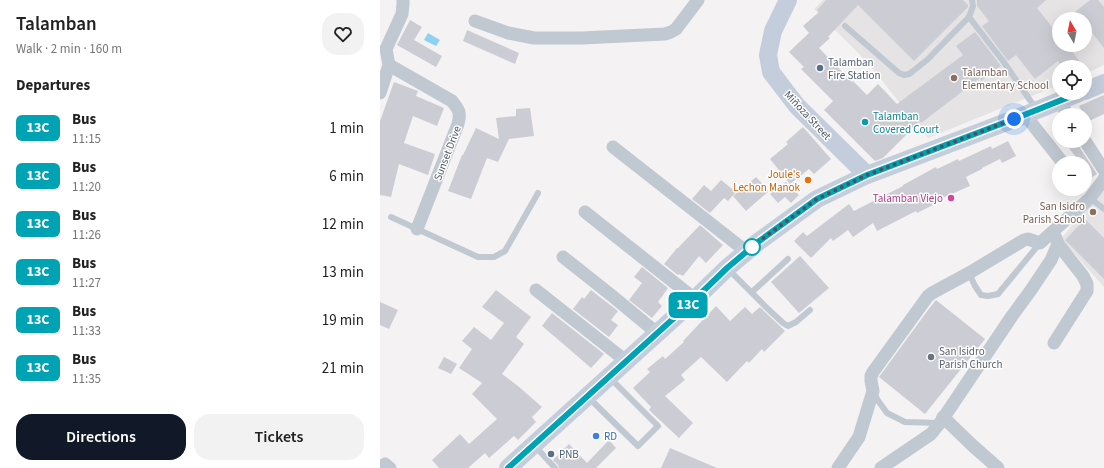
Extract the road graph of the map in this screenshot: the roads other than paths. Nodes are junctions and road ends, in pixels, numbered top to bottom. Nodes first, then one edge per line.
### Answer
1 (402, 0) edge
2 (698, 0) edge
3 (787, 0) edge
4 (972, 0) edge
5 (969, 17) junction
6 (475, 21) dead end
7 (845, 26) dead end
8 (383, 48) edge
9 (389, 65) junction
10 (1104, 83) edge
11 (1092, 88) edge
12 (380, 93) edge
13 (1072, 100) edge
14 (1064, 108) edge
15 (1052, 110) edge
16 (1031, 113) junction
17 (613, 147) dead end
18 (1090, 148) edge
19 (1059, 156) edge
20 (1104, 170) edge
21 (867, 175) junction
22 (1104, 179) edge
23 (1092, 189) edge
24 (538, 193) dead end
25 (1084, 196) edge
26 (1090, 196) edge
27 (1104, 209) edge
28 (585, 212) dead end
29 (392, 217) dead end
30 (417, 229) junction
31 (1054, 230) junction
32 (1040, 242) junction
33 (1058, 244) junction
34 (747, 252) junction
35 (563, 257) dead end
36 (788, 259) dead end
37 (727, 268) junction
38 (969, 273) junction
39 (536, 290) dead end
40 (752, 292) junction
41 (695, 299) junction
42 (810, 310) dead end
43 (657, 333) junction
44 (1054, 343) dead end
45 (626, 361) junction
46 (608, 377) junction
47 (873, 392) junction
48 (588, 396) junction
49 (942, 420) junction
50 (534, 445) junction
51 (508, 468) edge
52 (555, 468) edge
53 (838, 468) edge
54 (881, 468) edge
55 (998, 468) edge

1 - 8 street
2 - 6 street
3 - 21 main road, Miñoza Street
4 - 5 lane
5 - 7 lane
5 - 16 lane
8 - 9 street
9 - 12 street
9 - 30 street, Sunset Drive
10 - 11 main road
13 - 14 main road
15 - 16 main road
16 - 19 street
16 - 21 main road
17 - 34 street
18 - 20 street
21 - 34 main road
22 - 23 street
24 - 30 lane
25 - 31 street
26 - 27 lane
28 - 41 street
29 - 30 lane
31 - 32 street
31 - 33 street
32 - 38 street
32 - 38 lane
33 - 44 street
33 - 49 street
34 - 37 main road
35 - 43 street
36 - 40 lane
37 - 40 lane
37 - 41 main road
38 - 47 street
39 - 45 street
40 - 42 lane
41 - 43 main road
43 - 45 main road
45 - 46 main road
46 - 48 main road
46 - 48 lane
47 - 49 lane
47 - 53 street
48 - 50 main road
49 - 54 street
49 - 55 street
50 - 51 main road
50 - 52 lane

